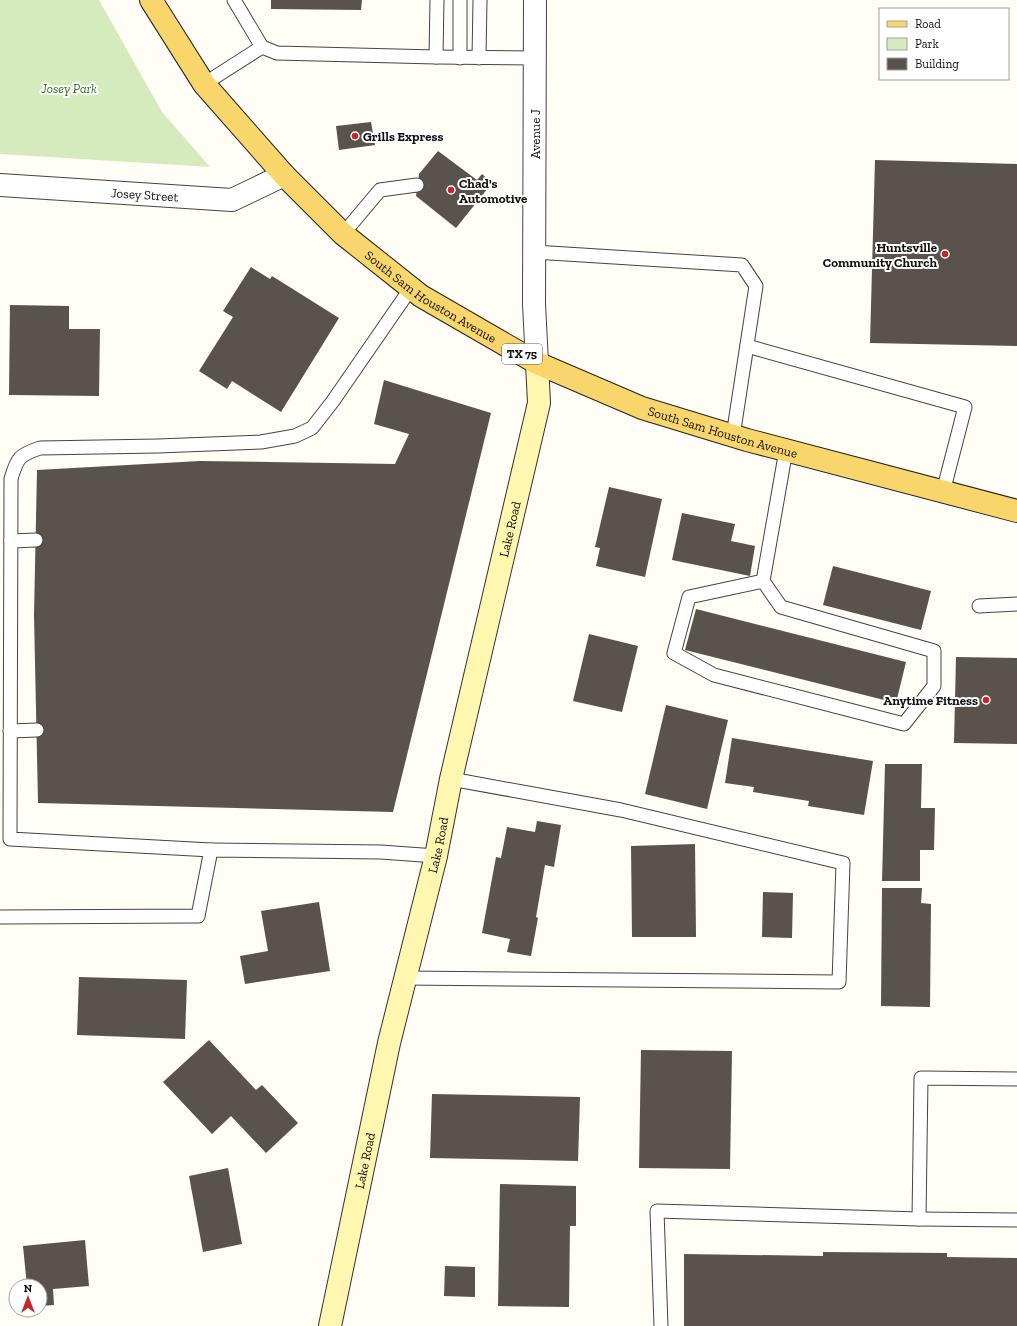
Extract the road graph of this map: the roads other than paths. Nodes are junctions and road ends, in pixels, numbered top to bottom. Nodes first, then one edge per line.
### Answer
1 (151, 0) edge
2 (234, 0) edge
3 (437, 0) edge
4 (460, 0) edge
5 (480, 0) edge
6 (535, 0) edge
7 (262, 46) junction
8 (436, 57) junction
9 (460, 58) junction
10 (479, 58) junction
11 (535, 58) junction
12 (204, 84) junction
13 (284, 175) junction
14 (0, 185) edge
15 (417, 185) dead end
16 (342, 234) junction
17 (534, 252) junction
18 (410, 288) junction
19 (747, 346) junction
20 (537, 363) junction
21 (733, 436) junction
22 (786, 450) junction
23 (943, 492) junction
24 (1017, 511) edge
25 (36, 540) dead end
26 (11, 541) junction
27 (763, 581) junction
28 (1017, 604) edge
29 (979, 606) dead end
30 (37, 730) dead end
31 (10, 731) junction
32 (451, 779) junction
33 (211, 850) junction
34 (436, 856) junction
35 (0, 917) edge
36 (404, 978) junction
37 (1017, 1079) edge
38 (919, 1219) junction
39 (1017, 1220) edge
40 (330, 1326) edge
41 (662, 1326) edge

1 - 12 main road, South Sam Houston Avenue / TX 75
2 - 7 lane
3 - 8 lane
4 - 9 lane
5 - 10 lane
6 - 11 street, Avenue J
7 - 8 lane
7 - 12 lane
8 - 9 lane
9 - 10 lane
10 - 11 lane
11 - 17 street, Avenue J
12 - 13 main road, South Sam Houston Avenue / TX 75
13 - 14 street, Josey Street
13 - 16 main road, South Sam Houston Avenue / TX 75
15 - 16 lane
16 - 18 main road, South Sam Houston Avenue / TX 75
17 - 19 lane
17 - 20 street, Avenue J
18 - 20 main road, South Sam Houston Avenue / TX 75
18 - 26 lane
19 - 21 lane
19 - 23 lane
20 - 21 main road, South Sam Houston Avenue / TX 75
20 - 32 street, Lake Road
21 - 22 main road, South Sam Houston Avenue / TX 75
22 - 23 main road, South Sam Houston Avenue / TX 75
22 - 27 lane
23 - 24 main road, South Sam Houston Avenue / TX 75
25 - 26 lane
26 - 31 lane
27 - 27 lane
28 - 29 lane
30 - 31 lane
31 - 33 lane
32 - 34 street, Lake Road
32 - 36 lane
33 - 34 lane
33 - 35 lane
34 - 36 street, Lake Road
36 - 40 street, Lake Road
37 - 38 lane
38 - 39 lane
38 - 41 lane

